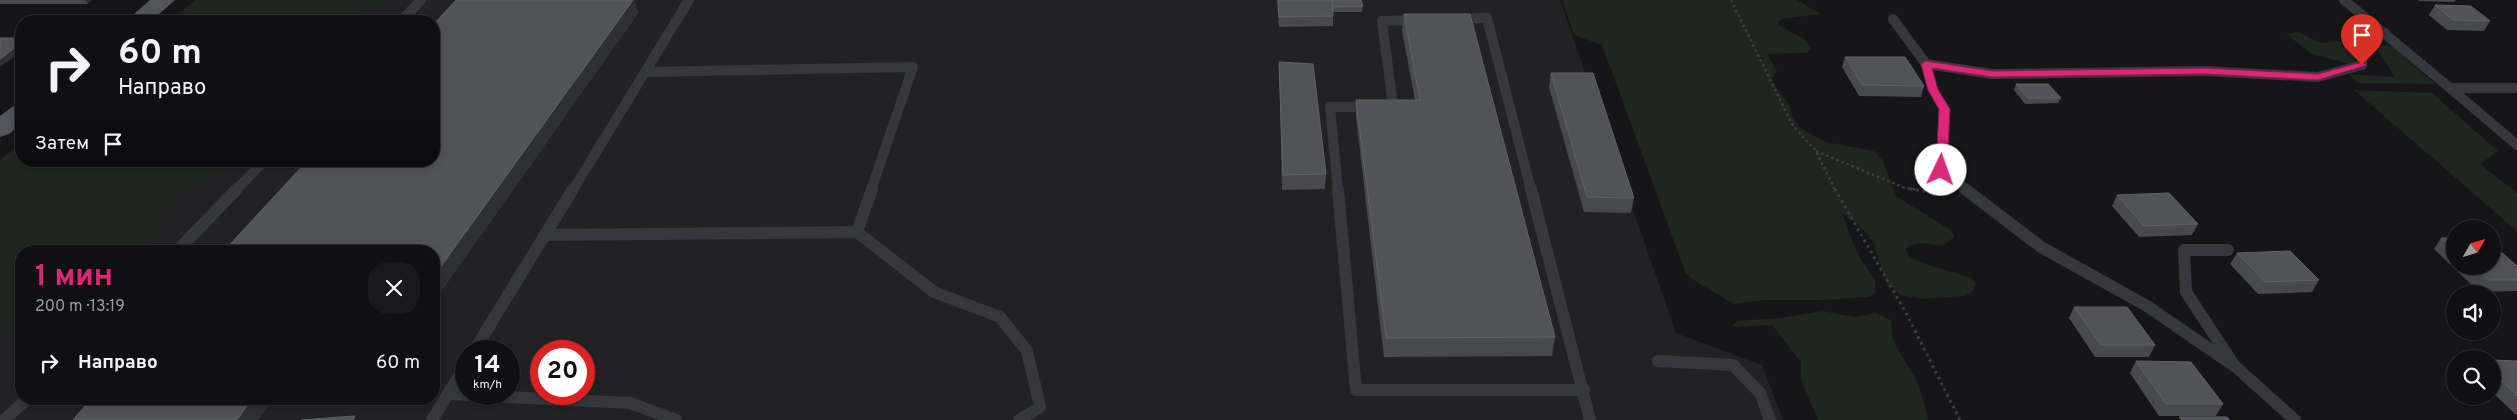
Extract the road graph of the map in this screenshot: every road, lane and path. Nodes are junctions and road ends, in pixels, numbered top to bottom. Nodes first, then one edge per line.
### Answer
1 (164, 0) edge
2 (421, 0) edge
3 (689, 0) edge
4 (1731, 0) edge
5 (2344, 0) edge
6 (145, 15) edge
7 (407, 15) edge
8 (1893, 19) dead end
9 (2385, 33) junction
10 (1926, 64) junction
11 (645, 72) junction
12 (2450, 88) junction
13 (2517, 88) edge
14 (15, 117) edge
15 (0, 129) edge
16 (2517, 144) edge
17 (1816, 151) junction
18 (258, 167) edge
19 (1980, 200) junction
20 (857, 232) junction
21 (545, 235) junction
22 (183, 245) edge
23 (2228, 250) dead end
24 (481, 340) edge
25 (1658, 361) dead end
26 (2236, 367) junction
27 (455, 382) edge
28 (1584, 390) junction
29 (448, 394) junction
30 (20, 405) edge
31 (4, 420) edge
32 (432, 420) edge
33 (676, 420) edge
34 (1019, 420) edge
35 (1590, 420) edge
36 (1770, 420) edge
37 (1960, 420) edge
38 (2295, 420) edge

1 - 6 main road
2 - 7 lane
3 - 11 lane
4 - 17 path
5 - 9 lane
8 - 10 lane
9 - 10 lane
9 - 12 lane
10 - 19 lane
11 - 20 lane
11 - 21 lane
12 - 13 lane
12 - 16 lane
14 - 15 main road
17 - 19 path
17 - 37 path
18 - 22 lane
19 - 26 lane
20 - 21 lane
20 - 34 lane
21 - 24 lane
23 - 26 lane
25 - 36 lane
26 - 38 lane
27 - 29 lane
28 - 28 lane
28 - 35 lane
29 - 32 lane
29 - 33 lane
30 - 31 lane

